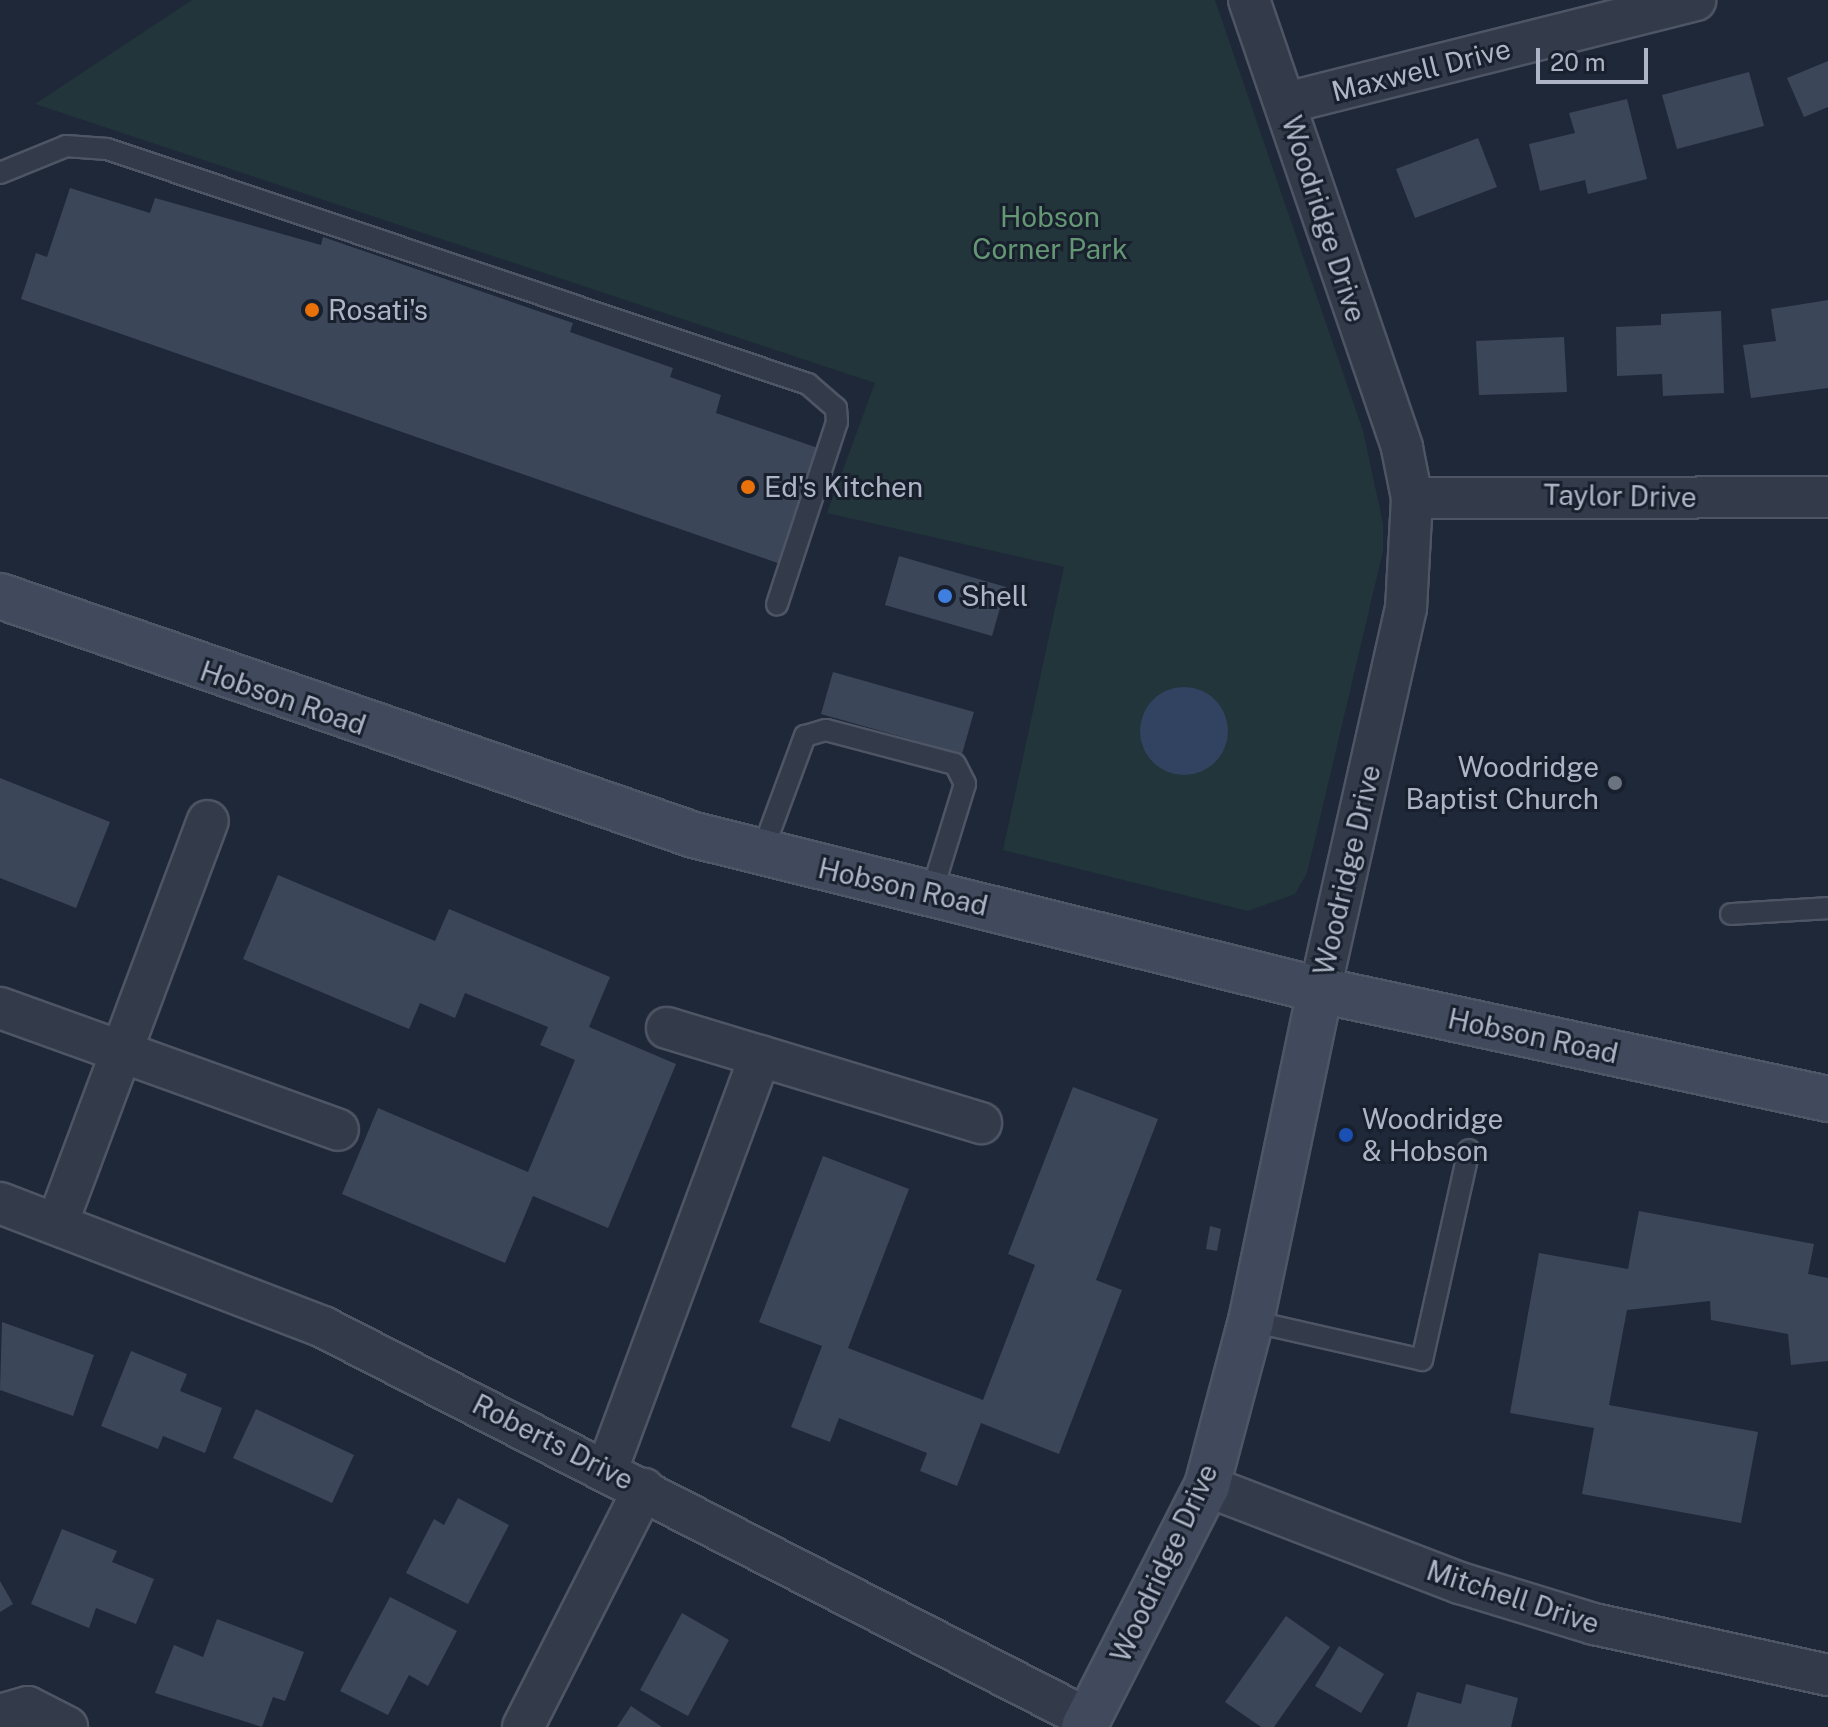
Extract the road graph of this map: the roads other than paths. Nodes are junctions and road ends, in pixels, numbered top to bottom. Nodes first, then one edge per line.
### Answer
1 (1249, 0) edge
2 (1695, 0) edge
3 (1286, 103) junction
4 (0, 173) edge
5 (1828, 497) edge
6 (1412, 498) junction
7 (0, 596) edge
8 (777, 604) dead end
9 (208, 821) dead end
10 (762, 852) junction
11 (932, 891) junction
12 (1828, 908) edge
13 (1731, 914) dead end
14 (1320, 990) junction
15 (0, 1008) edge
16 (667, 1028) dead end
17 (121, 1054) junction
18 (760, 1056) junction
19 (1828, 1099) edge
20 (981, 1123) dead end
21 (338, 1130) dead end
22 (1469, 1150) dead end
23 (0, 1203) edge
24 (57, 1224) junction
25 (1251, 1321) junction
26 (607, 1470) junction
27 (1207, 1486) junction
28 (644, 1489) junction
29 (1828, 1675) edge
30 (0, 1715) edge
31 (1086, 1723) edge
32 (67, 1727) edge
33 (523, 1727) edge

1 - 3 street, Woodridge Drive
2 - 3 street, Maxwell Drive
3 - 6 street, Woodridge Drive
4 - 8 lane
5 - 6 street, Taylor Drive
6 - 14 street, Woodridge Drive
7 - 10 main road, Hobson Road
9 - 17 street
10 - 11 main road, Hobson Road
10 - 11 lane
11 - 14 main road, Hobson Road
12 - 13 lane
14 - 19 main road, Hobson Road
14 - 25 main road, Woodridge Drive
15 - 17 street
16 - 18 street
17 - 21 street
17 - 24 street
18 - 20 street
18 - 26 street
22 - 25 lane
23 - 24 street, Roberts Drive
24 - 26 street, Roberts Drive
25 - 27 main road, Woodridge Drive
26 - 28 street, Roberts Drive
27 - 29 street, Mitchell Drive
27 - 31 main road, Woodridge Drive
28 - 31 street, Roberts Drive
28 - 33 street
30 - 32 street

